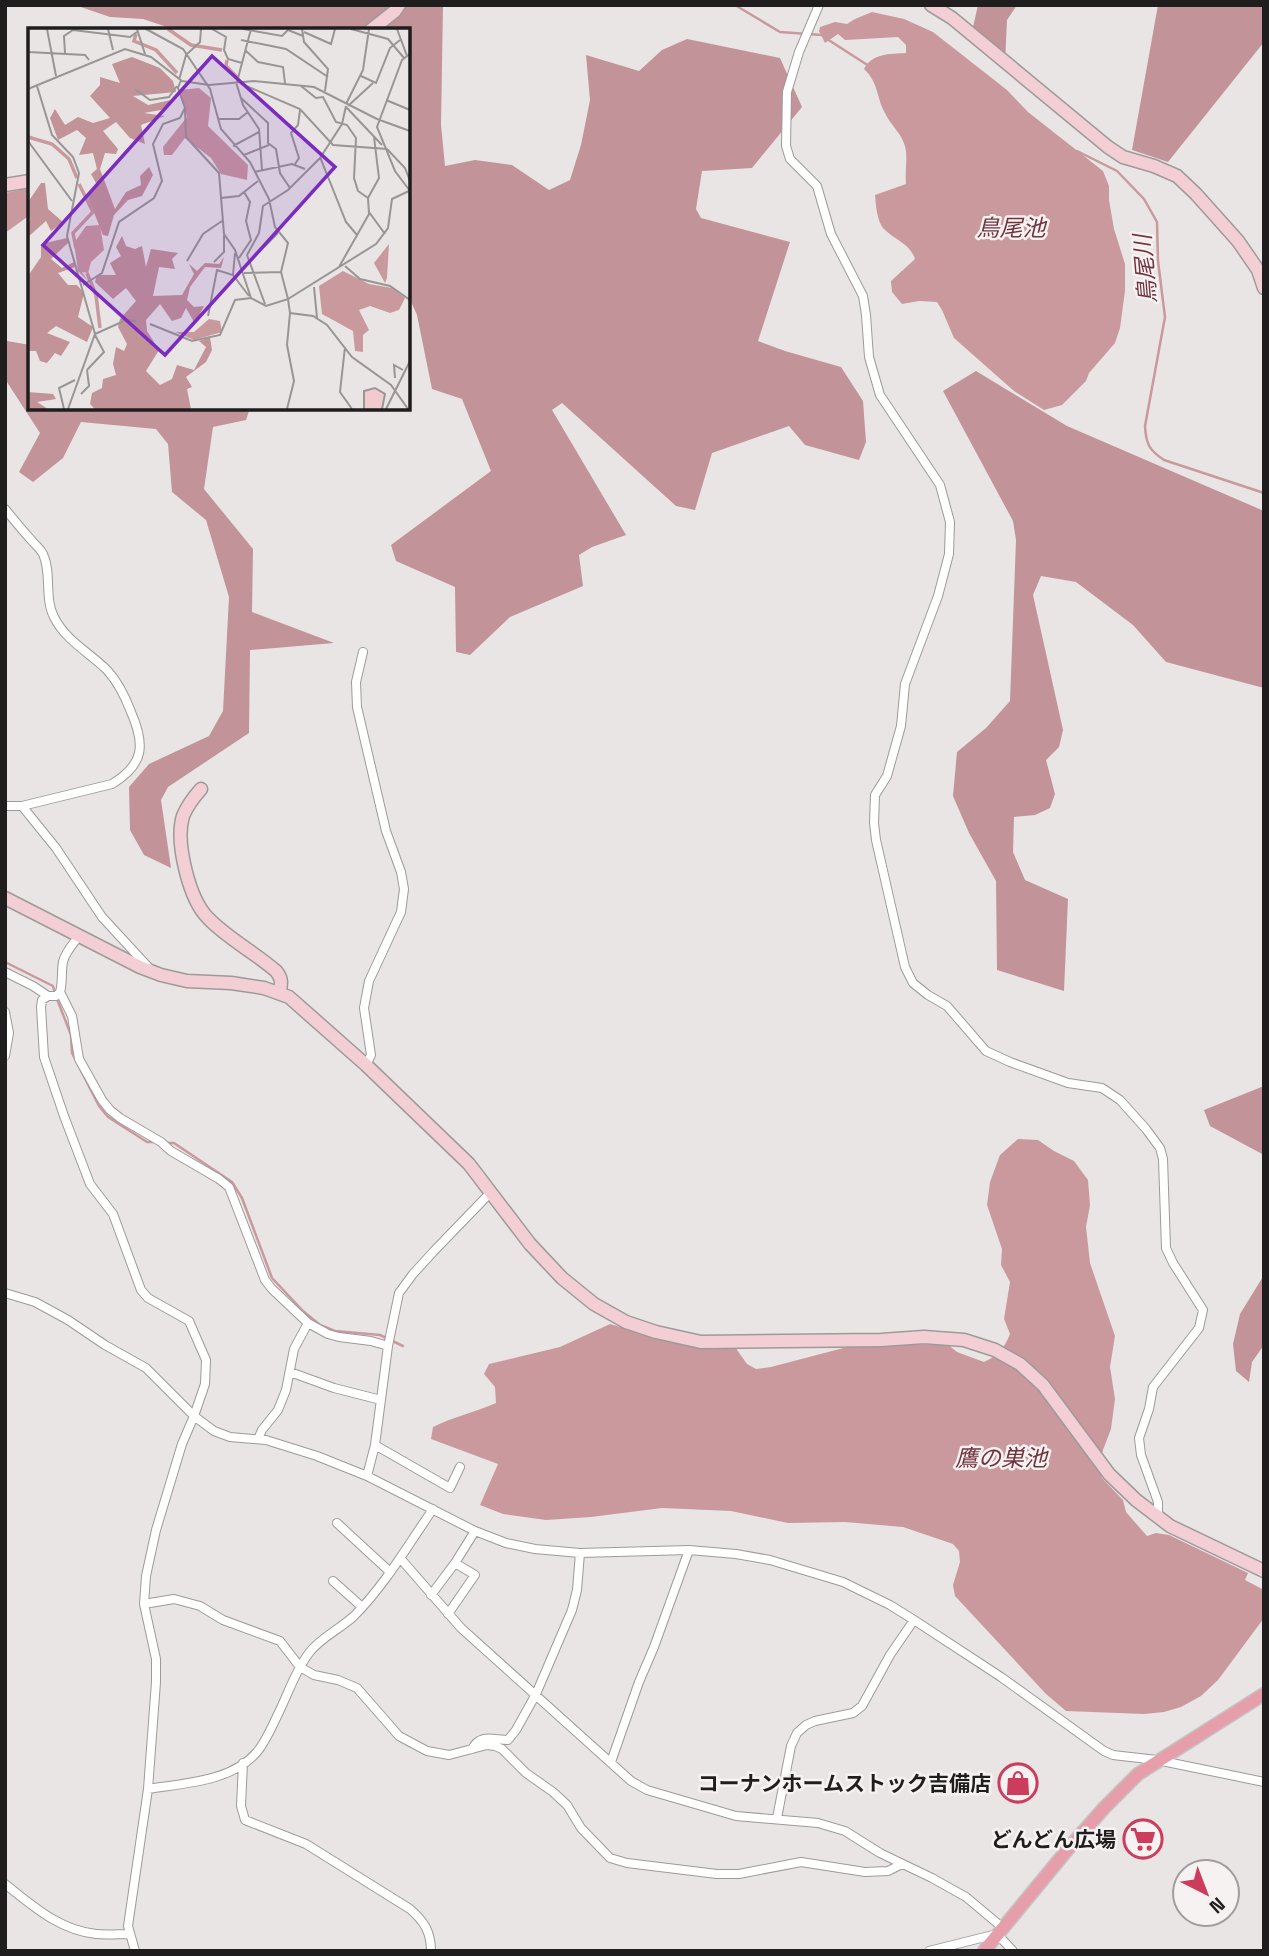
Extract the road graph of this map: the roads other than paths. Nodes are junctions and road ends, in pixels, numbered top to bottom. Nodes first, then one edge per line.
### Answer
1 (399, 5) edge
2 (819, 5) edge
3 (931, 5) edge
4 (374, 28) edge
5 (28, 181) edge
6 (5, 185) edge
7 (1264, 288) edge
8 (5, 509) edge
9 (363, 652) dead end
10 (201, 789) dead end
11 (5, 806) edge
12 (22, 806) junction
13 (5, 898) edge
14 (79, 936) junction
15 (5, 972) edge
16 (152, 972) junction
17 (60, 992) junction
18 (279, 993) junction
19 (48, 996) junction
20 (5, 1012) edge
21 (5, 1056) edge
22 (366, 1065) junction
23 (490, 1193) junction
24 (5, 1293) edge
25 (308, 1323) junction
26 (388, 1346) junction
27 (290, 1372) junction
28 (381, 1400) junction
29 (194, 1416) junction
30 (258, 1439) junction
31 (374, 1445) junction
32 (460, 1467) dead end
33 (367, 1476) junction
34 (433, 1509) junction
35 (1157, 1518) junction
36 (337, 1523) dead end
37 (475, 1531) junction
38 (689, 1550) junction
39 (580, 1553) junction
40 (400, 1558) junction
41 (455, 1563) junction
42 (389, 1571) junction
43 (1264, 1571) edge
44 (332, 1581) dead end
45 (431, 1595) junction
46 (144, 1604) junction
47 (362, 1607) junction
48 (448, 1614) junction
49 (914, 1620) junction
50 (300, 1667) junction
51 (536, 1694) junction
52 (1264, 1694) edge
53 (472, 1749) junction
54 (1157, 1760) junction
55 (611, 1762) junction
56 (243, 1763) junction
57 (1264, 1782) edge
58 (148, 1789) junction
59 (777, 1818) junction
60 (902, 1864) junction
61 (5, 1884) edge
62 (1000, 1931) junction
63 (129, 1934) junction
64 (135, 1951) edge
65 (431, 1951) edge
66 (929, 1951) edge
67 (984, 1951) edge
68 (1013, 1951) edge

1 - 4 street
2 - 35 street
3 - 7 street
5 - 6 street
8 - 12 street
9 - 22 street
10 - 18 street
11 - 12 street
12 - 16 street
13 - 14 street
14 - 16 street
14 - 17 street
15 - 19 street
16 - 18 street
17 - 19 street
17 - 25 street
18 - 22 street
19 - 29 street
20 - 21 street
22 - 23 street
23 - 26 street
23 - 35 street
24 - 29 street
25 - 26 street
25 - 27 street
26 - 28 street
27 - 28 street
27 - 30 street
28 - 31 street
29 - 30 street
29 - 46 street
30 - 33 street
31 - 32 street
31 - 33 street
33 - 34 street
34 - 37 street
34 - 40 street
35 - 43 street
36 - 42 street
37 - 39 street
37 - 41 street
38 - 39 street
38 - 49 street
38 - 55 street
39 - 51 street
40 - 42 street
40 - 45 street
41 - 45 street
41 - 48 street
42 - 47 street
44 - 47 street
45 - 48 street
46 - 50 street
46 - 58 street
47 - 50 street
48 - 51 street
49 - 54 street
49 - 59 street
50 - 53 street
50 - 56 street
51 - 53 street
51 - 55 street
52 - 54 main road
53 - 60 street
54 - 57 street
54 - 62 main road
55 - 59 street
56 - 58 street
56 - 65 street
58 - 63 street
59 - 60 street
60 - 62 street
61 - 63 street
62 - 66 street
62 - 67 main road
62 - 68 street
63 - 64 street

